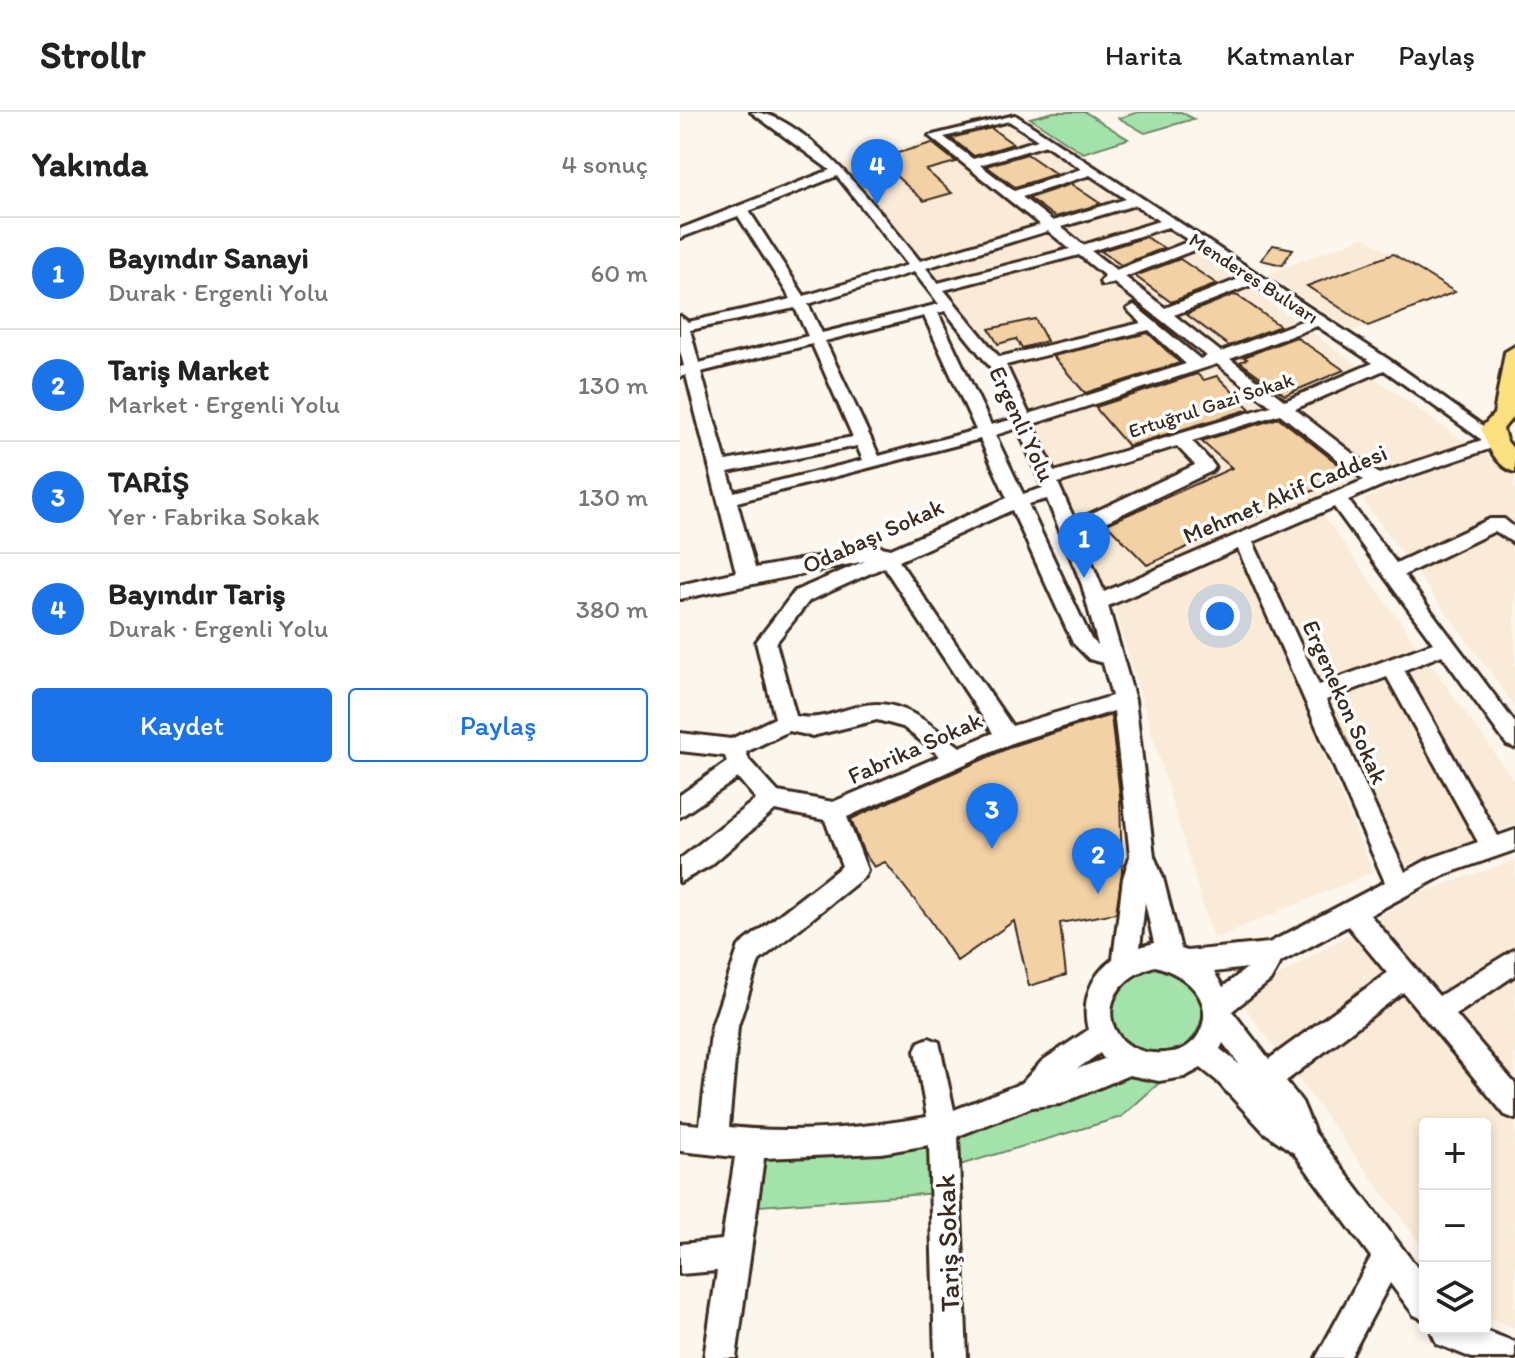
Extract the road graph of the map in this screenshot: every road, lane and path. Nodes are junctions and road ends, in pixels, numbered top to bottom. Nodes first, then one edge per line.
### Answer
1 (757, 112) edge
2 (1047, 141) junction
3 (971, 164) junction
4 (1091, 170) junction
5 (839, 171) junction
6 (1012, 196) junction
7 (1137, 200) junction
8 (741, 209) junction
9 (1170, 222) junction
10 (1053, 228) junction
11 (680, 234) edge
12 (1201, 242) junction
13 (1081, 250) junction
14 (916, 266) junction
15 (1114, 276) junction
16 (1255, 278) junction
17 (934, 288) junction
18 (800, 302) junction
19 (949, 306) junction
20 (929, 310) junction
21 (1158, 320) junction
22 (1319, 320) junction
23 (681, 326) edge
24 (817, 338) junction
25 (1515, 352) edge
26 (1221, 360) junction
27 (996, 363) junction
28 (1385, 364) junction
29 (1198, 366) junction
30 (687, 370) edge
31 (1282, 408) junction
32 (1023, 420) junction
33 (984, 431) junction
34 (1180, 439) junction
35 (863, 440) junction
36 (1508, 444) edge
37 (873, 462) junction
38 (1515, 465) edge
39 (719, 468) junction
40 (1377, 481) junction
41 (1050, 485) junction
42 (1337, 498) junction
43 (727, 499) junction
44 (1017, 501) junction
45 (1070, 531) junction
46 (1515, 538) edge
47 (1243, 540) junction
48 (887, 556) junction
49 (1392, 573) junction
50 (747, 576) junction
51 (680, 592) edge
52 (1097, 603) junction
53 (1446, 646) junction
54 (1112, 658) junction
55 (1392, 667) junction
56 (1313, 696) junction
57 (1124, 700) junction
58 (1507, 716) edge
59 (787, 722) junction
60 (1007, 736) junction
61 (1515, 739) edge
62 (680, 742) edge
63 (737, 756) junction
64 (958, 757) junction
65 (771, 800) junction
66 (680, 807) edge
67 (834, 812) junction
68 (1504, 844) edge
69 (1142, 856) junction
70 (680, 872) edge
71 (1399, 886) junction
72 (1350, 910) junction
73 (1272, 954) junction
74 (1179, 959) junction
75 (1515, 961) edge
76 (1125, 962) junction
77 (1404, 975) junction
78 (1218, 1011) junction
79 (1436, 1013) junction
80 (1103, 1035) junction
81 (929, 1051) dead end
82 (1201, 1052) junction
83 (1129, 1062) junction
84 (1267, 1078) junction
85 (1032, 1093) junction
86 (1515, 1105) edge
87 (943, 1128) junction
88 (680, 1137) edge
89 (713, 1140) junction
90 (1304, 1143) junction
91 (751, 1144) junction
92 (735, 1254) junction
93 (1388, 1257) junction
94 (680, 1259) edge
95 (1419, 1296) edge
96 (1449, 1334) edge
97 (1456, 1334) edge
98 (720, 1358) edge
99 (951, 1358) edge
100 (1332, 1358) edge
101 (1468, 1358) edge
102 (1515, 1358) edge

1 - 5 street, Ergenli Yolu
2 - 3 street
2 - 3 street, Menderes Bulvarı
2 - 4 street, Menderes Bulvarı
3 - 6 street
4 - 6 street
4 - 7 street, Menderes Bulvarı
5 - 8 street
5 - 14 street, Ergenli Yolu
6 - 10 street
7 - 9 street, Menderes Bulvarı
7 - 10 street
8 - 11 street
8 - 18 street
9 - 12 street, Menderes Bulvarı
9 - 13 street
10 - 13 street
10 - 14 street
12 - 15 street
12 - 16 street, Menderes Bulvarı
13 - 15 street
13 - 17 street
14 - 17 street, Ergenli Yolu
14 - 18 street
15 - 21 street
16 - 21 street
16 - 22 street, Menderes Bulvarı
17 - 19 street, Ergenli Yolu
18 - 23 street
18 - 24 street
19 - 20 street
19 - 27 street, Ergenli Yolu
20 - 24 street
20 - 33 street
21 - 26 street
21 - 27 street
21 - 29 street
22 - 26 street
22 - 28 street, Menderes Bulvarı
23 - 30 street
24 - 30 street
24 - 35 street
25 - 36 main road
26 - 29 street
26 - 31 street
27 - 32 street, Ergenli Yolu
28 - 31 street, Ertuğrul Gazi Sokak
28 - 36 street, Menderes Bulvarı
29 - 32 street
30 - 39 street
31 - 34 street, Ertuğrul Gazi Sokak
31 - 40 street
32 - 33 street
32 - 41 street, Ergenli Yolu
33 - 37 street
33 - 44 street
34 - 41 street, Ertuğrul Gazi Sokak
34 - 45 street
35 - 37 street
35 - 39 street
36 - 38 main road, Menderes Bulvarı
36 - 40 street, Mehmet Akif Caddesi
37 - 43 street
39 - 43 street
40 - 42 street, Mehmet Akif Caddesi
41 - 44 street, Odabaşı Sokak
41 - 45 street, Ergenli Yolu
42 - 47 street, Mehmet Akif Caddesi
42 - 49 street
43 - 50 street
44 - 48 street, Odabaşı Sokak
44 - 54 street
45 - 52 street, Ergenli Yolu
46 - 49 street
47 - 52 street, Mehmet Akif Caddesi
47 - 56 street, Ergenekon Sokak
48 - 50 street
48 - 59 street, Odabaşı Sokak
48 - 60 street
49 - 53 street
50 - 51 street
52 - 54 street, Ergenli Yolu
53 - 55 street
53 - 58 street
54 - 57 street, Ergenli Yolu
55 - 56 street
55 - 68 street
56 - 71 street, Ergenekon Sokak
57 - 60 street, Fabrika Sokak
57 - 69 street, Ergenli Yolu
58 - 61 street
59 - 63 street
59 - 64 street
60 - 64 street, Fabrika Sokak
62 - 63 street
63 - 65 street
63 - 66 street
64 - 67 street, Fabrika Sokak
65 - 67 street, Fabrika Sokak
65 - 70 street
67 - 89 street
68 - 71 street
69 - 74 street
69 - 76 street, Ergenli Yolu
71 - 72 street
72 - 73 street
72 - 77 street
73 - 74 street
73 - 78 street
74 - 76 street
74 - 78 street
75 - 79 street
76 - 80 street
77 - 79 street
77 - 84 street
78 - 82 street
78 - 84 street
79 - 86 street
80 - 83 street
80 - 85 street
81 - 87 street, Tariş Sokak
82 - 83 street
82 - 90 street
83 - 85 street
84 - 90 street
85 - 87 street
87 - 91 street
87 - 99 street, Tariş Sokak
88 - 89 street
89 - 91 street
90 - 93 street
91 - 92 street
92 - 94 street
92 - 98 street
93 - 95 street
93 - 100 street
96 - 101 street
97 - 102 street

